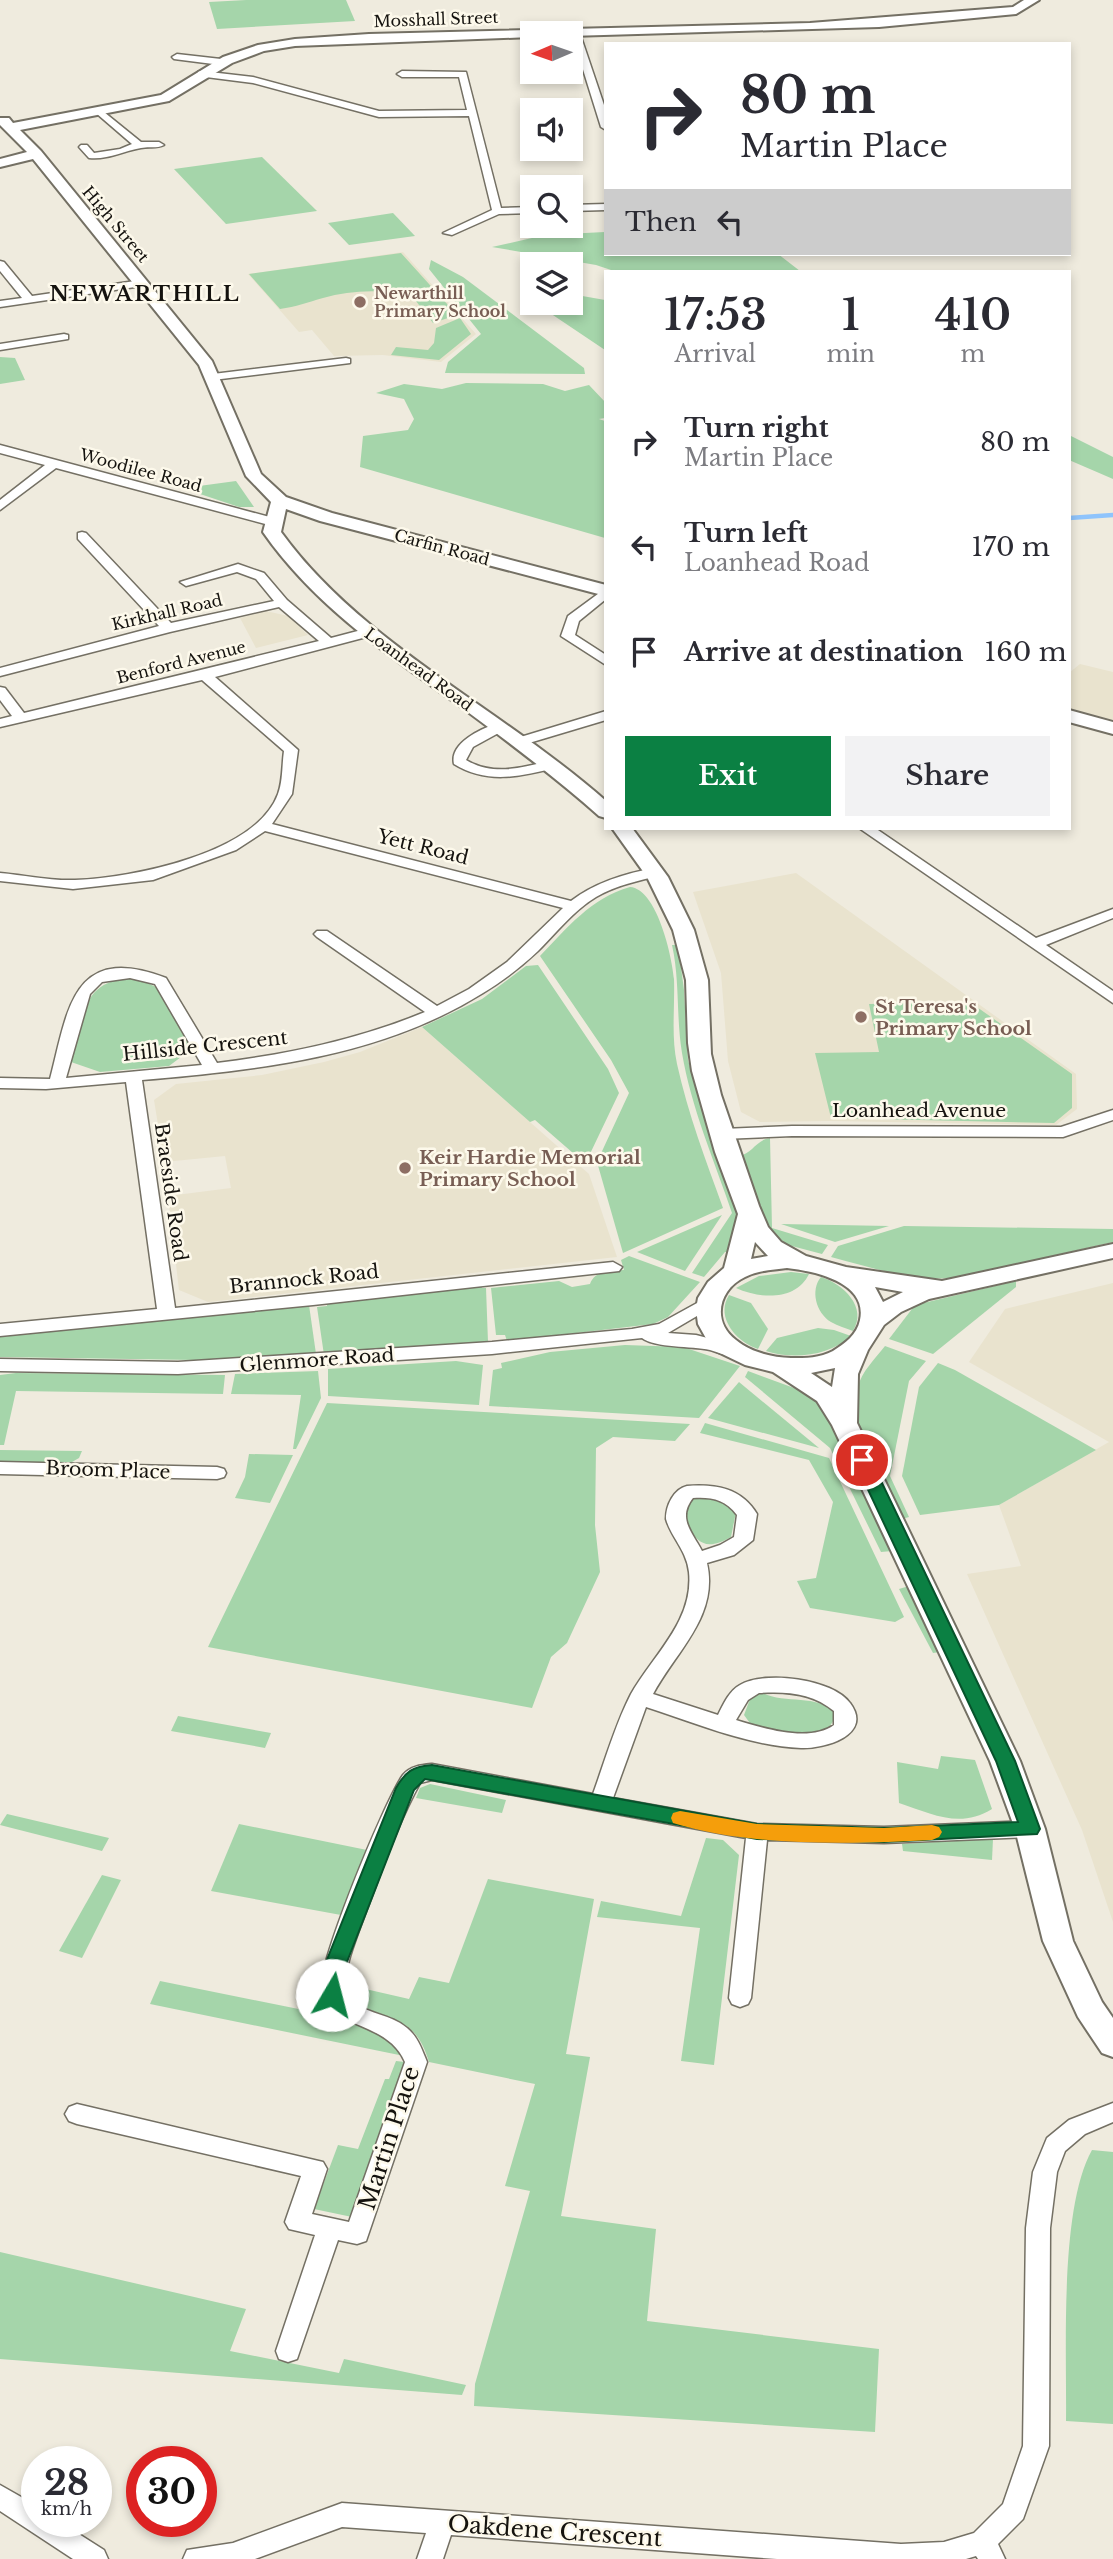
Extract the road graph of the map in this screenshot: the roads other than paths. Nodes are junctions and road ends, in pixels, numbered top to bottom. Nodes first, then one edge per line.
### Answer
1 (1033, 0) edge
2 (583, 31) edge
3 (520, 33) edge
4 (583, 56) edge
5 (177, 57) dead end
6 (221, 62) junction
7 (201, 74) junction
8 (402, 74) dead end
9 (99, 111) junction
10 (473, 113) junction
11 (604, 121) edge
12 (6, 123) edge
13 (139, 145) junction
14 (159, 145) dead end
15 (83, 147) dead end
16 (36, 154) junction
17 (0, 163) edge
18 (604, 207) edge
19 (583, 208) edge
20 (520, 210) edge
21 (497, 211) junction
22 (448, 233) dead end
23 (0, 264) edge
24 (142, 283) junction
25 (29, 299) junction
26 (0, 304) edge
27 (64, 337) dead end
28 (0, 347) edge
29 (346, 362) dead end
30 (213, 377) junction
31 (0, 449) edge
32 (54, 463) junction
33 (280, 501) junction
34 (0, 506) edge
35 (273, 522) junction
36 (82, 536) dead end
37 (186, 582) dead end
38 (604, 591) edge
39 (604, 594) edge
40 (282, 603) junction
41 (168, 628) junction
42 (369, 632) junction
43 (329, 643) junction
44 (604, 661) edge
45 (0, 671) edge
46 (205, 676) junction
47 (0, 691) edge
48 (604, 716) edge
49 (1071, 717) edge
50 (20, 718) junction
51 (0, 723) edge
52 (499, 727) junction
53 (1113, 728) edge
54 (519, 742) junction
55 (550, 765) junction
56 (604, 810) edge
57 (264, 826) junction
58 (624, 830) edge
59 (869, 830) edge
60 (656, 872) junction
61 (0, 877) edge
62 (574, 906) junction
63 (1113, 913) edge
64 (322, 934) dead end
65 (1034, 944) junction
66 (1113, 998) edge
67 (435, 1012) junction
68 (212, 1068) junction
69 (133, 1076) junction
70 (0, 1083) edge
71 (57, 1083) junction
72 (1113, 1115) edge
73 (723, 1134) junction
74 (749, 1216) junction
75 (1113, 1251) edge
76 (801, 1263) junction
77 (613, 1266) dead end
78 (735, 1272) junction
79 (841, 1273) junction
80 (954, 1285) junction
81 (708, 1302) junction
82 (167, 1314) junction
83 (874, 1321) junction
84 (0, 1330) edge
85 (632, 1335) junction
86 (733, 1350) junction
87 (855, 1350) junction
88 (0, 1365) edge
89 (782, 1366) junction
90 (845, 1425) junction
91 (0, 1468) edge
92 (217, 1473) dead end
93 (696, 1559) dead end
94 (640, 1697) junction
95 (724, 1723) junction
96 (600, 1804) junction
97 (1030, 1829) junction
98 (757, 1832) junction
99 (740, 1998) dead end
100 (1113, 2044) edge
101 (1113, 2112) edge
102 (77, 2114) dead end
103 (330, 2228) junction
104 (288, 2351) dead end
105 (0, 2497) edge
106 (21, 2511) edge
107 (442, 2523) junction
108 (61, 2537) edge
109 (725, 2551) edge
110 (987, 2551) edge
111 (95, 2559) edge
112 (196, 2559) edge
113 (430, 2559) edge

1 - 2 street, Mosshall Street
3 - 6 street, Mosshall Street
4 - 11 street
5 - 6 street
6 - 7 street, Mosshall Street
7 - 9 street, Mosshall Street
7 - 10 street
8 - 10 street
9 - 12 street, Mosshall Street
9 - 13 street
10 - 21 street
12 - 16 street, High Street
13 - 14 street
13 - 15 street
16 - 17 street
16 - 24 street, High Street
18 - 19 street
20 - 21 street
21 - 22 street
23 - 25 street
24 - 25 street
24 - 30 street, High Street
25 - 26 street
27 - 28 street
29 - 30 street
30 - 33 street, High Street
31 - 32 street, Woodilee Road
32 - 34 street
32 - 35 street, Woodilee Road
33 - 35 street
33 - 38 street, Carfin Road
35 - 42 street, Loanhead Road
36 - 41 street
37 - 40 street
39 - 44 street
40 - 41 street, Kirkhall Road
40 - 43 street
41 - 45 street, Kirkhall Road
42 - 43 street, Benford Avenue
42 - 52 street, Loanhead Road
43 - 46 street, Benford Avenue
46 - 50 street, Benford Avenue
46 - 57 street
47 - 50 street
48 - 54 street
49 - 53 street
50 - 51 street, Benford Avenue
52 - 54 street, Loanhead Road
52 - 55 street
54 - 55 street, Loanhead Road
55 - 56 street, Loanhead Road
57 - 61 street
57 - 62 street, Yett Road
58 - 60 street
59 - 65 street
60 - 62 street, Hillside Crescent
60 - 73 street
62 - 67 street, Hillside Crescent
63 - 65 street
64 - 67 street
65 - 66 street
67 - 68 street, Hillside Crescent
68 - 69 street, Hillside Crescent
68 - 71 street
69 - 71 street, Hillside Crescent
69 - 82 street, Braeside Road
70 - 71 street, Hillside Crescent
72 - 73 street, Loanhead Avenue
73 - 74 street
74 - 76 street
74 - 78 street
75 - 80 street
76 - 78 street
76 - 79 street
77 - 82 street, Brannock Road
78 - 81 street
79 - 80 street
79 - 83 street
80 - 83 street
81 - 85 street, Glenmore Road
81 - 86 street
82 - 84 street, Brannock Road
83 - 87 street
85 - 86 street, Glenmore Road
85 - 88 street, Glenmore Road
86 - 89 street
87 - 89 street
87 - 90 street
89 - 90 street
90 - 97 street
91 - 92 street, Broom Place
93 - 94 street
94 - 95 street
94 - 96 street
95 - 95 street
96 - 98 street, Martin Place
96 - 103 street, Martin Place
97 - 98 street, Martin Place
97 - 100 street
98 - 99 street
101 - 110 street, Oakdene Crescent
102 - 103 street, Martin Place
103 - 104 street
105 - 106 street
107 - 109 street, Oakdene Crescent
107 - 112 street, Oakdene Crescent
107 - 113 street
108 - 111 street
109 - 110 street, Oakdene Crescent

